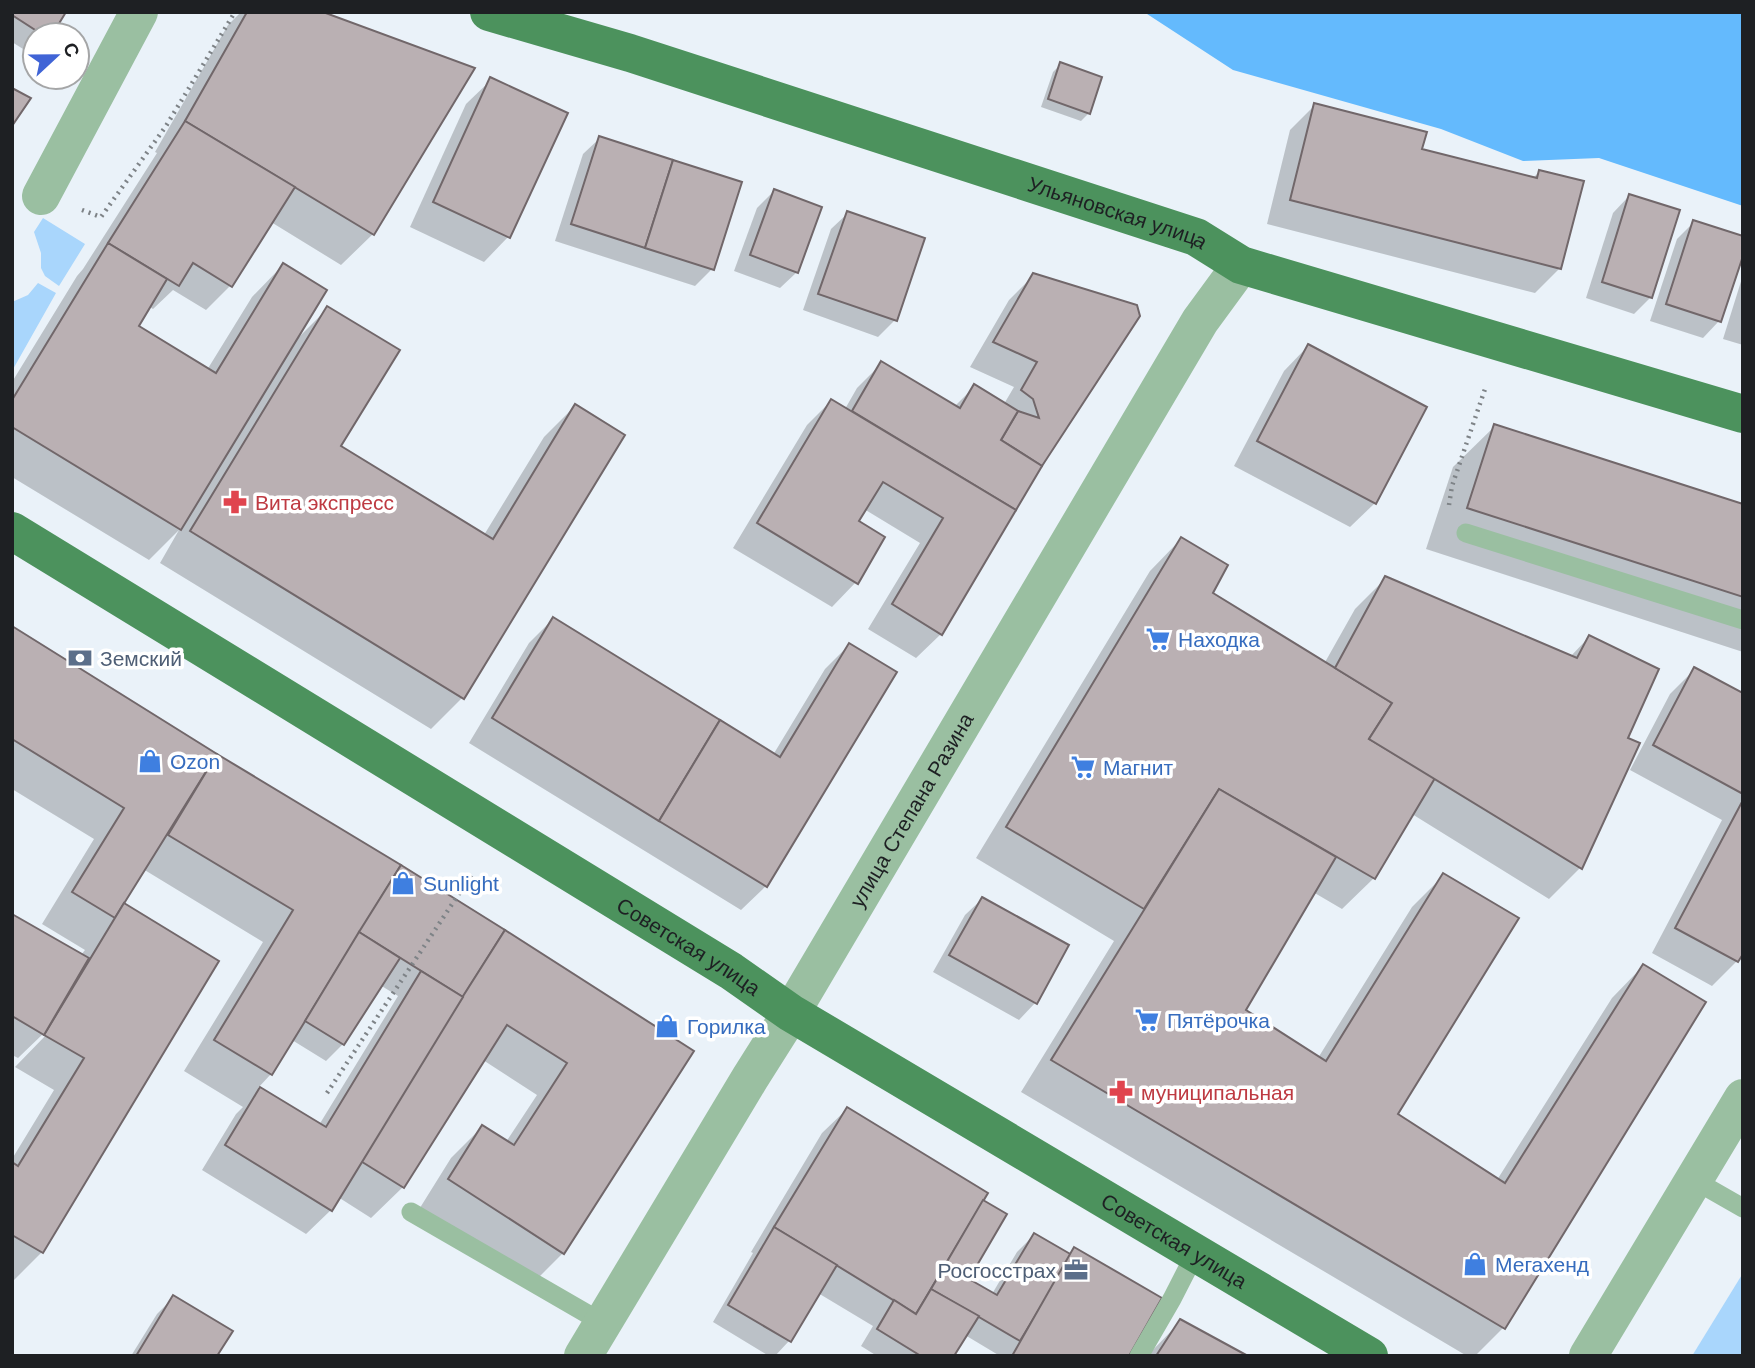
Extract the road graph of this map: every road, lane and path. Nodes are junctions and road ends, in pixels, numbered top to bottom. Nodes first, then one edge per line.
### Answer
1 (139, 12) edge
2 (235, 12) edge
3 (489, 12) edge
4 (41, 196) joint
5 (1241, 265) junction
6 (1485, 389) dead end
7 (1743, 414) edge
8 (12, 531) edge
9 (1466, 533) joint
10 (1743, 620) edge
11 (472, 874) dead end
12 (791, 1013) junction
13 (327, 1093) dead end
14 (1743, 1098) edge
15 (1693, 1180) junction
16 (1743, 1208) edge
17 (411, 1212) dead end
18 (1195, 1254) junction
19 (603, 1323) junction
20 (583, 1356) edge
21 (1139, 1356) edge
22 (1369, 1356) edge
23 (1588, 1356) edge

1 - 4 street
2 - 4 path
3 - 5 main road, Ульяновская улица
5 - 7 main road, Ульяновская улица
5 - 12 street, улица Степана Разина
6 - 9 path
8 - 12 main road, Советская улица
9 - 10 lane
11 - 13 path
12 - 18 main road, Советская улица
12 - 19 street, улица Степана Разина
14 - 15 street
15 - 16 lane
15 - 23 street
17 - 19 lane
18 - 21 lane
18 - 22 main road, Советская улица
19 - 20 street, улица Степана Разина

